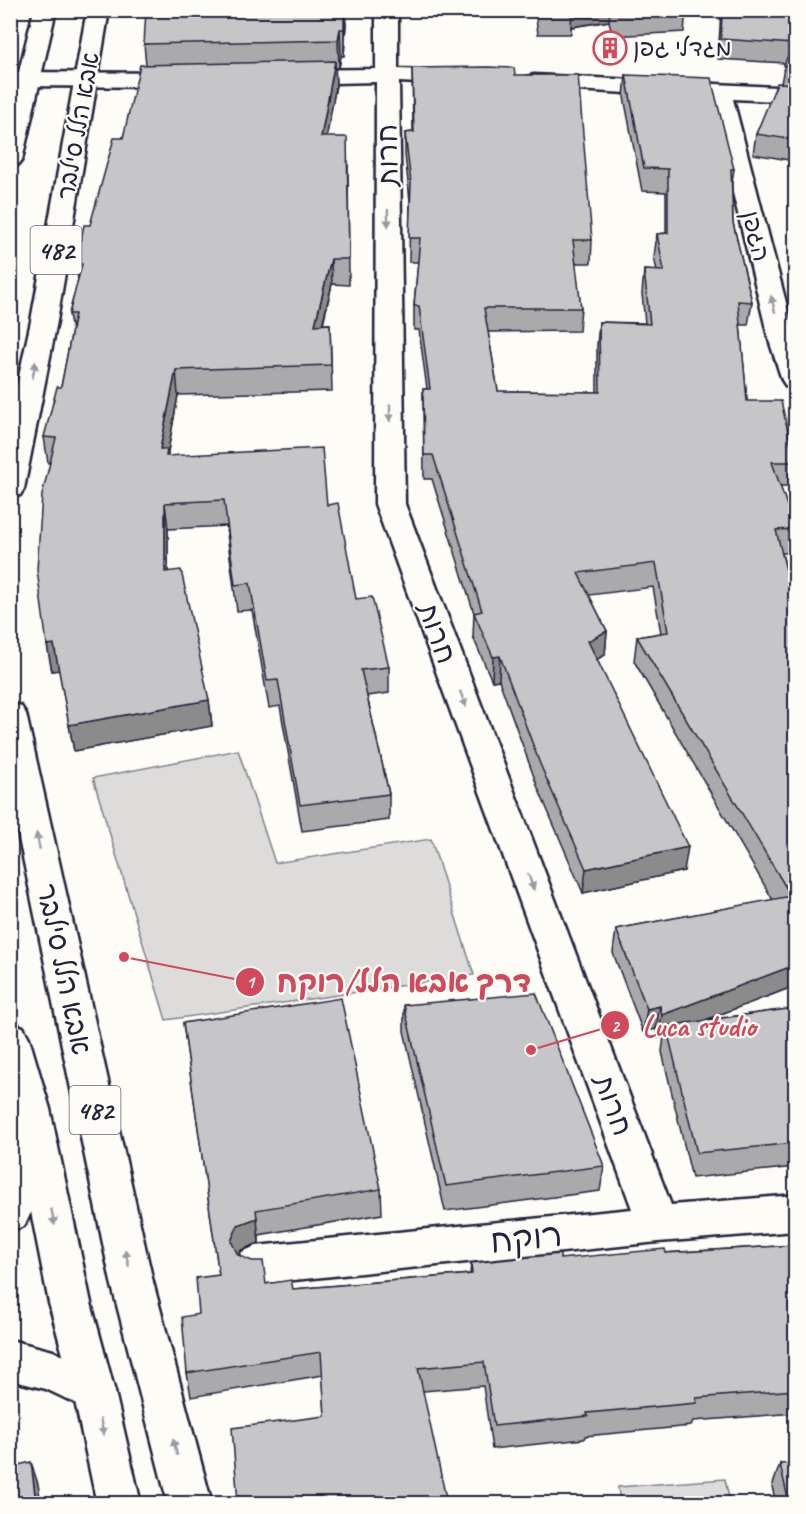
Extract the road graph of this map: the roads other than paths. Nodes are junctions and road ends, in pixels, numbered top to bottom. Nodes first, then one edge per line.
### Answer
1 (45, 10) edge
2 (98, 10) edge
3 (387, 10) edge
4 (386, 75) junction
5 (270, 78) edge
6 (20, 79) edge
7 (201, 80) edge
8 (482, 80) edge
9 (85, 81) junction
10 (518, 81) edge
11 (720, 91) junction
12 (795, 95) edge
13 (10, 160) edge
14 (795, 380) edge
15 (10, 489) edge
16 (10, 714) edge
17 (10, 1038) edge
18 (31, 1109) junction
19 (10, 1213) edge
20 (795, 1214) edge
21 (658, 1224) junction
22 (256, 1265) edge
23 (10, 1360) edge
24 (94, 1392) junction
25 (119, 1503) edge
26 (190, 1503) edge

1 - 6 street, אבא הלל סילבר
2 - 9 street, אבא הלל סילבר / 482
3 - 4 street, חרות
4 - 5 street
4 - 8 street
4 -> 21 street, חרות
6 - 9 street
6 - 13 street, אבא הלל סילבר
7 - 9 street
15 -> 9 street, אבא הלל סילבר / 482
10 - 11 street
11 - 12 street
14 -> 11 street, הגפן
26 -> 16 street, אבא הלל סילבר / 482
17 - 18 street, 482
18 - 19 street
18 -> 24 street, 482
20 - 21 street, רוקח
21 - 22 street, רוקח
23 - 24 street
24 -> 25 street, 482

